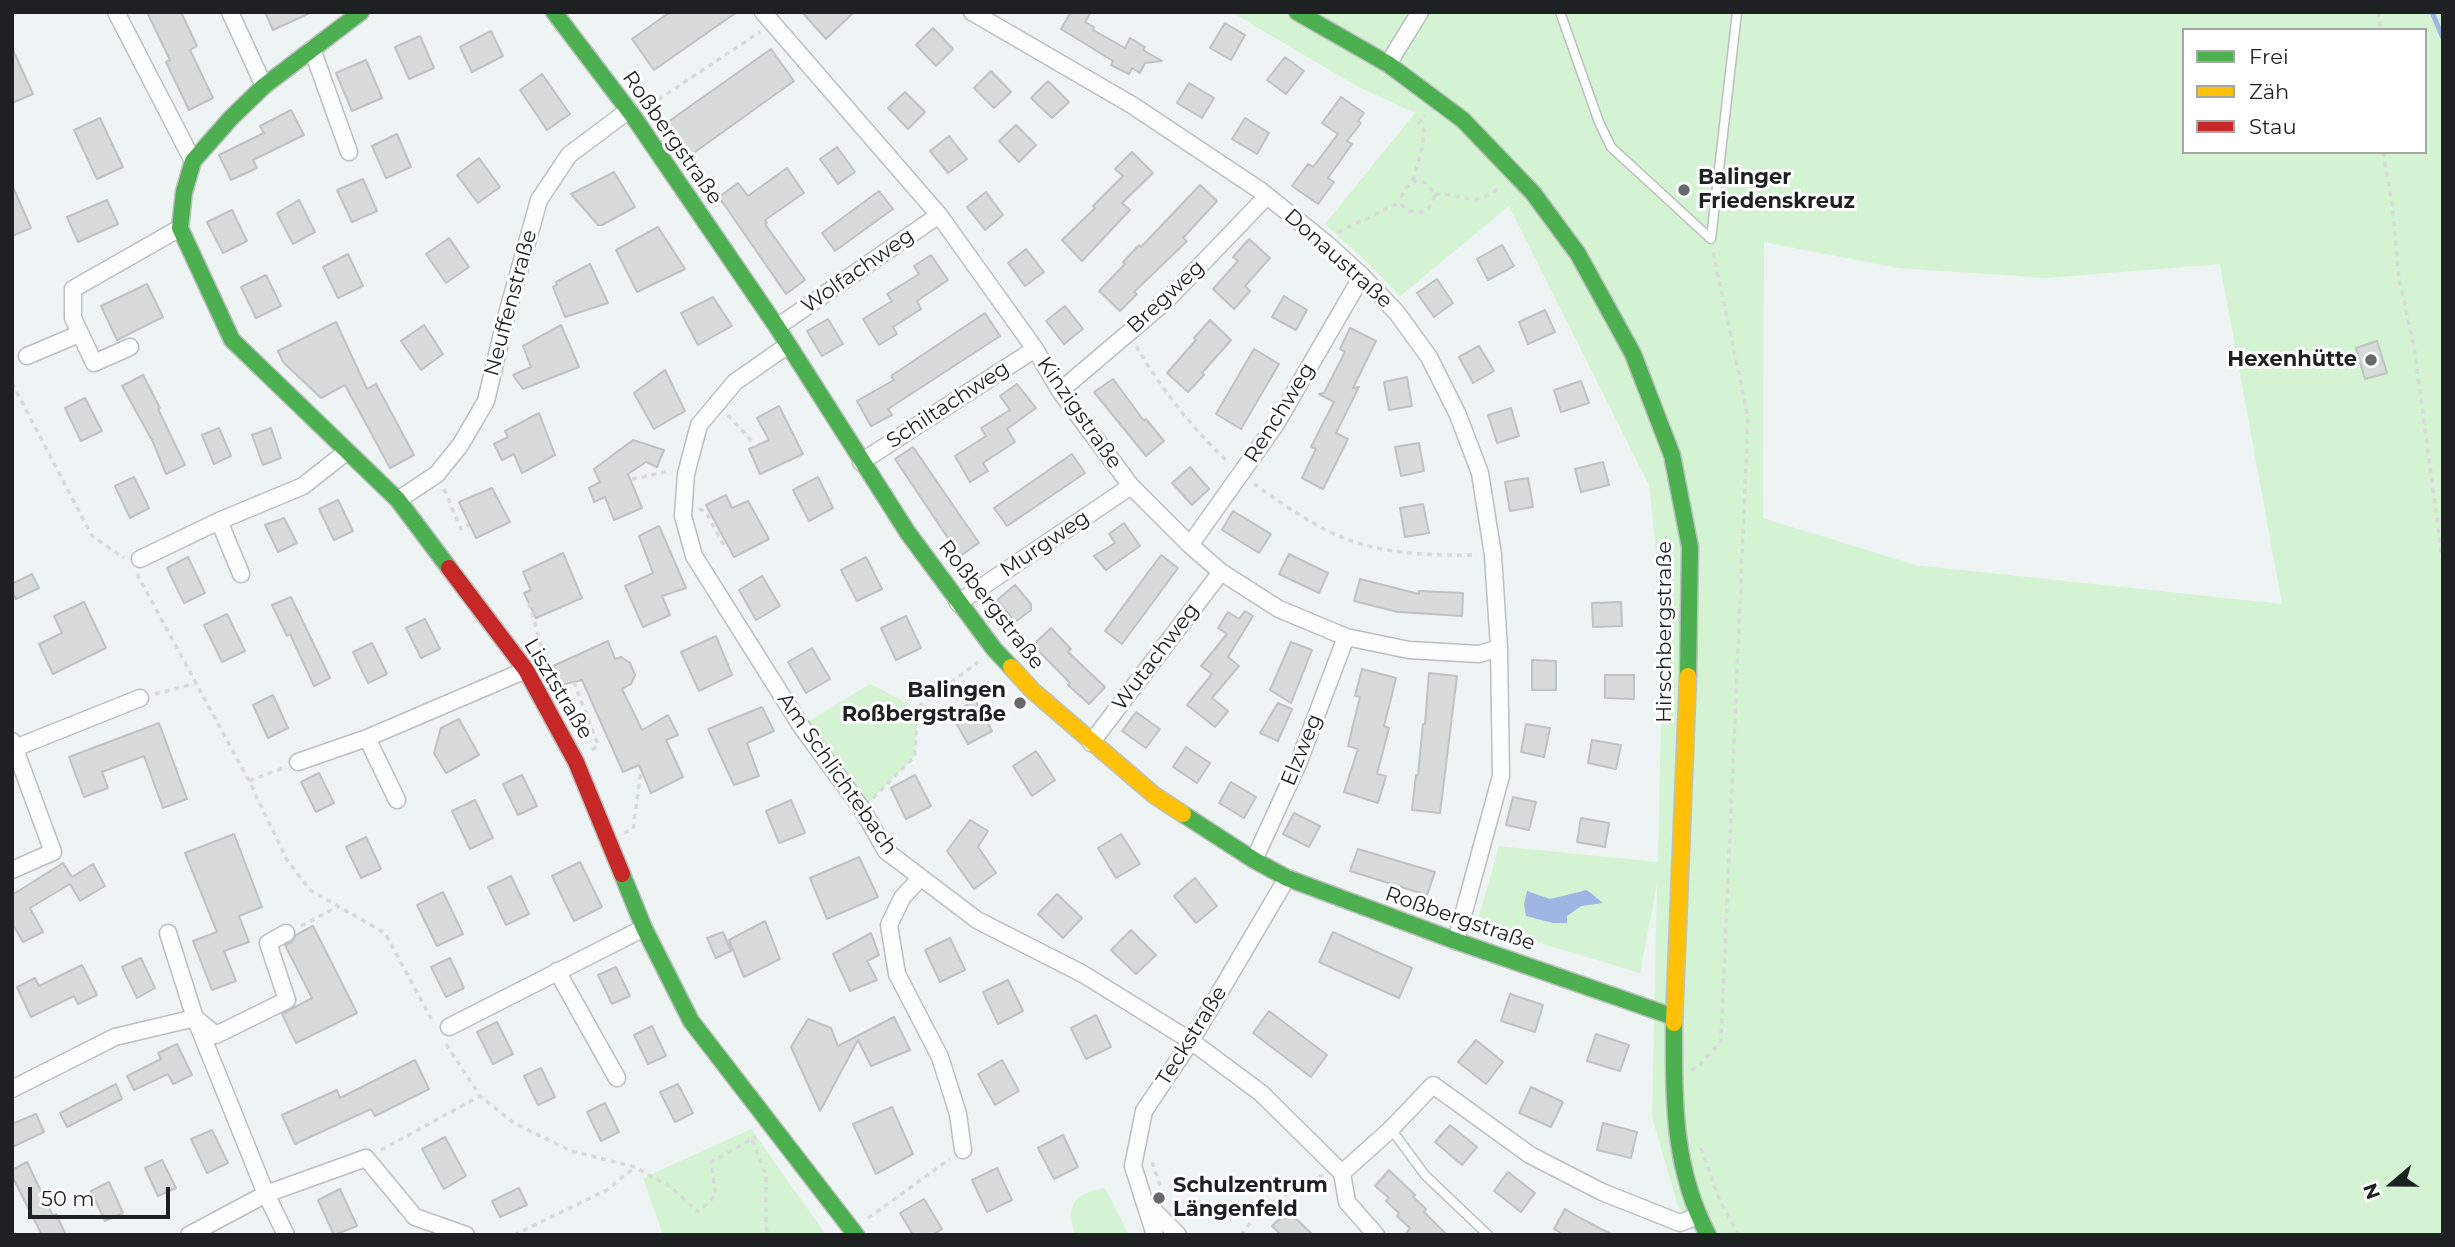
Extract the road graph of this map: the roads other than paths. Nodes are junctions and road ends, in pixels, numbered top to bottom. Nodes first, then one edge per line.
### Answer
1 (116, 12) edge
2 (230, 12) edge
3 (554, 12) edge
4 (972, 12) edge
5 (1297, 12) edge
6 (1420, 12) edge
7 (1560, 12) edge
8 (1737, 12) edge
9 (356, 14) edge
10 (768, 18) edge
11 (312, 49) junction
12 (1388, 64) junction
13 (264, 86) junction
14 (631, 113) junction
15 (349, 152) dead end
16 (193, 161) junction
17 (1267, 196) junction
18 (939, 215) junction
19 (180, 228) junction
20 (1362, 276) junction
21 (777, 327) junction
22 (79, 334) junction
23 (788, 345) junction
24 (130, 347) dead end
25 (1035, 349) junction
26 (27, 356) dead end
27 (1060, 391) junction
28 (346, 452) junction
29 (861, 462) junction
30 (1131, 486) junction
31 (398, 500) junction
32 (219, 522) junction
33 (1190, 545) junction
34 (136, 565) road end
35 (1221, 572) junction
36 (241, 574) dead end
37 (958, 603) junction
38 (1346, 638) junction
39 (1499, 648) junction
40 (524, 668) junction
41 (140, 698) road end
42 (367, 738) junction
43 (1091, 743) junction
44 (14, 745) edge
45 (298, 762) road end
46 (397, 800) dead end
47 (1254, 860) junction
48 (12, 870) edge
49 (920, 878) junction
50 (1287, 878) junction
51 (644, 928) junction
52 (168, 933) dead end
53 (286, 933) road end
54 (1456, 941) junction
55 (557, 971) junction
56 (1674, 1017) junction
57 (195, 1018) junction
58 (444, 1034) road end
59 (1191, 1041) junction
60 (617, 1078) dead end
61 (12, 1089) edge
62 (1391, 1129) junction
63 (962, 1150) road end
64 (1342, 1173) junction
65 (266, 1194) junction
66 (1146, 1204) junction
67 (1698, 1216) junction
68 (855, 1232) edge
69 (189, 1235) edge
70 (286, 1235) edge
71 (466, 1235) edge
72 (1155, 1235) edge
73 (1178, 1235) edge
74 (1376, 1235) edge
75 (1488, 1235) edge
76 (1708, 1235) edge

1 - 16 street
2 - 13 street
3 - 14 street, Roßbergstraße
4 - 17 street, Donaustraße
5 - 12 street, Hirschbergstraße
6 - 12 street
7 - 8 lane
9 - 11 street
10 - 18 street, Kinzigstraße
11 - 13 street
11 - 15 street
12 - 56 street, Hirschbergstraße
13 - 16 street
14 - 21 street, Roßbergstraße
14 - 31 street, Neuffenstraße
16 - 19 street
17 - 20 street, Donaustraße
17 - 27 street, Bregweg
18 - 21 street, Wolfachweg
18 - 25 street, Kinzigstraße
19 - 22 street
19 - 28 street, Lisztstraße
20 - 33 street, Renchweg
20 - 39 street, Donaustraße
21 - 23 street, Roßbergstraße
22 - 24 street
22 - 26 street
23 - 29 street, Roßbergstraße
23 - 49 street, Am Schlichtebach
25 - 27 street, Kinzigstraße
25 - 29 street, Schiltachweg
27 - 30 street, Kinzigstraße
28 - 31 street, Lisztstraße
28 - 32 street
29 - 37 street, Roßbergstraße
30 - 33 street, Kinzigstraße
30 - 37 street, Murgweg
31 - 40 street, Lisztstraße
32 - 34 street
32 - 36 street
33 - 35 street, Kinzigstraße
35 - 38 street, Kinzigstraße
35 - 43 street, Wutachweg
37 - 43 street, Roßbergstraße
38 - 39 street, Kinzigstraße
38 - 47 street, Elzweg
39 - 54 street, Donaustraße
40 - 42 street
40 - 51 street, Lisztstraße
41 - 44 street
42 - 45 street
42 - 46 street
43 - 47 street, Roßbergstraße
44 - 48 street
47 - 50 street, Roßbergstraße
49 - 59 street, Am Schlichtebach
49 - 63 street
50 - 54 street, Roßbergstraße
50 - 59 street, Teckstraße
51 - 55 street
51 - 68 street, Lisztstraße
52 - 57 street
53 - 57 street
54 - 56 street, Roßbergstraße
55 - 58 street
55 - 60 street
56 - 67 street, Hirschbergstraße
57 - 61 street
57 - 65 street
59 - 64 street, Am Schlichtebach
59 - 66 street, Teckstraße
62 - 64 street
62 - 67 street
62 - 75 lane
64 - 74 street
65 - 69 street
65 - 70 street
65 - 71 street
66 - 72 street, Teckstraße
66 - 73 street, Teckstraße
67 - 76 street, Hirschbergstraße

